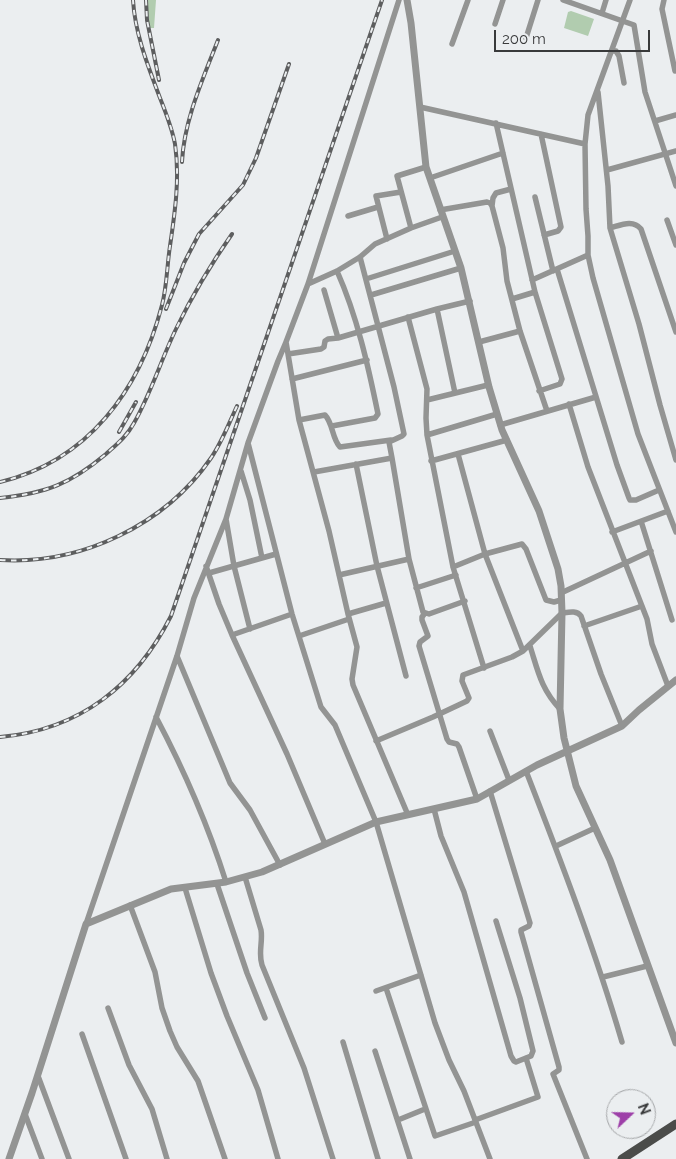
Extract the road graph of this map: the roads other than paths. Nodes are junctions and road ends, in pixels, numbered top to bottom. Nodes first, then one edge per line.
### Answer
1 (399, 0) edge
2 (408, 0) edge
3 (468, 0) edge
4 (503, 0) edge
5 (538, 0) edge
6 (606, 0) edge
7 (630, 0) edge
8 (664, 0) edge
9 (568, 2) edge
10 (600, 14) junction
11 (624, 21) junction
12 (495, 24) dead end
13 (526, 38) dead end
14 (452, 44) dead end
15 (612, 50) junction
16 (675, 71) edge
17 (624, 83) dead end
18 (598, 89) junction
19 (420, 107) junction
20 (676, 115) edge
21 (655, 122) junction
22 (496, 123) junction
23 (541, 134) junction
24 (585, 144) junction
25 (676, 151) edge
26 (503, 153) junction
27 (666, 154) junction
28 (426, 167) junction
29 (607, 170) junction
30 (430, 178) junction
31 (676, 186) edge
32 (511, 189) junction
33 (400, 192) junction
34 (535, 197) dead end
35 (492, 206) junction
36 (378, 207) junction
37 (441, 214) junction
38 (348, 216) dead end
39 (667, 220) dead end
40 (411, 228) junction
41 (610, 228) junction
42 (544, 235) junction
43 (387, 239) junction
44 (676, 245) edge
45 (455, 251) junction
46 (588, 255) junction
47 (360, 257) junction
48 (461, 268) junction
49 (555, 270) junction
50 (337, 271) junction
51 (366, 279) junction
52 (532, 280) junction
53 (308, 284) junction
54 (324, 290) dead end
55 (535, 292) junction
56 (371, 295) junction
57 (512, 299) junction
58 (470, 302) junction
59 (437, 309) junction
60 (408, 317) junction
61 (377, 326) junction
62 (520, 331) junction
63 (358, 332) junction
64 (676, 332) edge
65 (338, 338) junction
66 (286, 342) junction
67 (479, 342) junction
68 (288, 354) junction
69 (367, 360) junction
70 (292, 379) junction
71 (488, 385) junction
72 (539, 391) junction
73 (455, 393) junction
74 (596, 397) junction
75 (427, 400) junction
76 (569, 404) junction
77 (546, 411) junction
78 (497, 414) junction
79 (299, 420) junction
80 (500, 425) junction
81 (332, 426) junction
82 (427, 435) junction
83 (391, 440) junction
84 (506, 440) junction
85 (248, 443) junction
86 (458, 454) junction
87 (392, 458) junction
88 (676, 460) edge
89 (431, 461) junction
90 (356, 464) junction
91 (241, 472) junction
92 (314, 472) junction
93 (660, 490) junction
94 (668, 511) junction
95 (226, 520) junction
96 (641, 521) junction
97 (612, 532) junction
98 (676, 532) edge
99 (651, 551) junction
100 (276, 554) junction
101 (485, 554) junction
102 (262, 558) junction
103 (409, 559) junction
104 (624, 563) junction
105 (206, 566) junction
106 (234, 566) junction
107 (377, 566) junction
108 (453, 568) junction
109 (209, 574) junction
110 (339, 575) junction
111 (456, 575) junction
112 (416, 588) junction
113 (561, 597) junction
114 (465, 601) junction
115 (386, 603) junction
116 (642, 606) junction
117 (562, 613) junction
118 (292, 614) junction
119 (425, 614) junction
120 (348, 617) junction
121 (672, 620) dead end
122 (584, 626) junction
123 (250, 629) junction
124 (232, 636) junction
125 (299, 636) junction
126 (530, 646) junction
127 (523, 652) junction
128 (177, 656) junction
129 (484, 668) junction
130 (406, 676) dead end
131 (676, 680) edge
132 (668, 686) junction
133 (560, 709) junction
134 (439, 714) junction
135 (156, 717) junction
136 (622, 726) junction
137 (490, 731) dead end
138 (376, 740) junction
139 (567, 751) junction
140 (526, 771) junction
141 (509, 780) junction
142 (490, 791) junction
143 (477, 799) junction
144 (434, 809) junction
145 (408, 815) junction
146 (376, 822) junction
147 (595, 828) junction
148 (324, 844) junction
149 (556, 846) junction
150 (280, 865) junction
151 (245, 877) junction
152 (226, 882) junction
153 (217, 884) junction
154 (185, 888) junction
155 (130, 905) junction
156 (496, 921) dead end
157 (86, 924) junction
158 (647, 966) junction
159 (421, 975) junction
160 (603, 977) junction
161 (386, 988) junction
162 (376, 991) dead end
163 (108, 1008) dead end
164 (265, 1018) dead end
165 (82, 1034) dead end
166 (343, 1042) dead end
167 (622, 1042) dead end
168 (676, 1043) edge
169 (375, 1051) dead end
170 (526, 1058) junction
171 (38, 1076) junction
172 (425, 1110) junction
173 (25, 1114) junction
174 (398, 1120) junction
175 (476, 1121) junction
176 (676, 1124) edge
177 (676, 1130) edge
178 (10, 1159) edge
179 (42, 1159) edge
180 (69, 1159) edge
181 (126, 1159) edge
182 (167, 1159) edge
183 (225, 1159) edge
184 (278, 1159) edge
185 (333, 1159) edge
186 (378, 1159) edge
187 (410, 1159) edge
188 (490, 1159) edge
189 (587, 1159) edge
190 (622, 1159) edge
191 (632, 1159) edge

1 - 53 street
2 - 19 street
3 - 14 street
4 - 12 street
5 - 13 street
6 - 10 street
7 - 11 street
8 - 16 street
9 - 10 street
10 - 11 street
11 - 15 street
11 - 21 street
15 - 17 street
15 - 18 street
18 - 24 street
18 - 29 street
19 - 22 street
19 - 28 street
20 - 21 street
21 - 27 street
22 - 23 street
22 - 26 street
23 - 24 street
23 - 42 street
24 - 46 street
25 - 27 street
26 - 30 street
26 - 32 street
27 - 29 street
27 - 31 street
28 - 30 street
28 - 33 street
29 - 41 street
30 - 37 street
32 - 35 street
32 - 52 street
33 - 36 street
33 - 40 street
34 - 42 street
35 - 37 street
35 - 57 street
36 - 38 street
36 - 43 street
37 - 40 street
37 - 45 street
39 - 44 street
40 - 43 street
41 - 64 street
41 - 88 street
42 - 49 street
43 - 47 street
45 - 48 street
45 - 51 street
46 - 49 street
46 - 93 street
47 - 50 street
47 - 51 street
48 - 56 street
48 - 58 street
49 - 52 street
49 - 74 street
50 - 53 street
50 - 63 street
51 - 56 street
52 - 55 street
53 - 66 street
54 - 65 street
55 - 57 street
55 - 72 street
56 - 61 street
57 - 62 street
58 - 59 street
58 - 67 street
59 - 60 street
59 - 73 street
60 - 61 street
60 - 75 street
61 - 63 street
61 - 83 street
62 - 67 street
62 - 72 street
63 - 65 street
63 - 69 street
65 - 68 street
66 - 68 street
66 - 85 street
67 - 71 street
68 - 70 street
69 - 70 street
69 - 81 street
70 - 79 street
71 - 73 street
71 - 78 street
72 - 77 street
73 - 75 street
74 - 76 street
74 - 93 street
75 - 82 street
76 - 77 street
76 - 97 street
77 - 80 street
78 - 80 street
78 - 82 street
79 - 81 street
79 - 92 street
80 - 84 street
81 - 83 street
82 - 89 street
83 - 87 street
84 - 86 street
84 - 113 street
85 - 91 street
85 - 100 street
86 - 89 street
86 - 101 street
87 - 90 street
87 - 103 street
89 - 108 street
90 - 92 street
90 - 107 street
91 - 95 street
91 - 102 street
92 - 110 street
93 - 94 street
94 - 96 street
94 - 98 street
95 - 105 street
95 - 106 street
96 - 97 street
96 - 99 street
97 - 104 street
99 - 104 street
99 - 121 street
100 - 102 street
100 - 118 street
101 - 108 street
101 - 113 street
101 - 127 street
102 - 106 street
103 - 107 street
103 - 112 street
104 - 113 street
104 - 116 street
105 - 109 street
105 - 128 street
106 - 109 street
106 - 123 street
107 - 110 street
107 - 115 street
108 - 111 street
109 - 124 street
110 - 120 street
111 - 112 street
111 - 114 street
112 - 119 street
113 - 117 street
114 - 119 street
114 - 129 street
115 - 120 street
115 - 130 street
116 - 122 street
116 - 132 street
117 - 122 street
117 - 126 street
117 - 133 street
118 - 123 street
118 - 125 street
119 - 134 street
120 - 125 street
120 - 138 street
122 - 136 street
123 - 124 street
124 - 148 street
125 - 146 street
126 - 127 street
126 - 133 street
127 - 129 street
128 - 135 street
128 - 150 street
129 - 134 street
131 - 132 street
132 - 136 street
133 - 139 street
134 - 138 street
134 - 143 street
135 - 152 street
135 - 157 street
136 - 139 street
137 - 141 street
138 - 145 street
139 - 140 street
139 - 147 street
140 - 141 street
140 - 149 street
141 - 142 street
142 - 143 street
142 - 189 street
143 - 144 street
144 - 145 street
144 - 170 street
145 - 146 street
146 - 148 street
146 - 159 street
147 - 149 street
147 - 158 street
148 - 150 street
149 - 160 street
150 - 151 street
151 - 152 street
151 - 185 street
152 - 153 street
153 - 154 street
153 - 164 street
154 - 155 street
154 - 184 street
155 - 157 street
155 - 183 street
156 - 170 street
157 - 171 street
158 - 160 street
158 - 168 street
159 - 161 street
159 - 175 street
160 - 167 street
161 - 162 street
161 - 172 street
163 - 182 street
165 - 181 street
166 - 186 street
169 - 174 street
170 - 175 street
171 - 173 street
171 - 180 street
172 - 174 street
172 - 175 street
173 - 178 street
173 - 179 street
174 - 187 street
175 - 188 street
176 - 190 main road
177 - 191 main road

